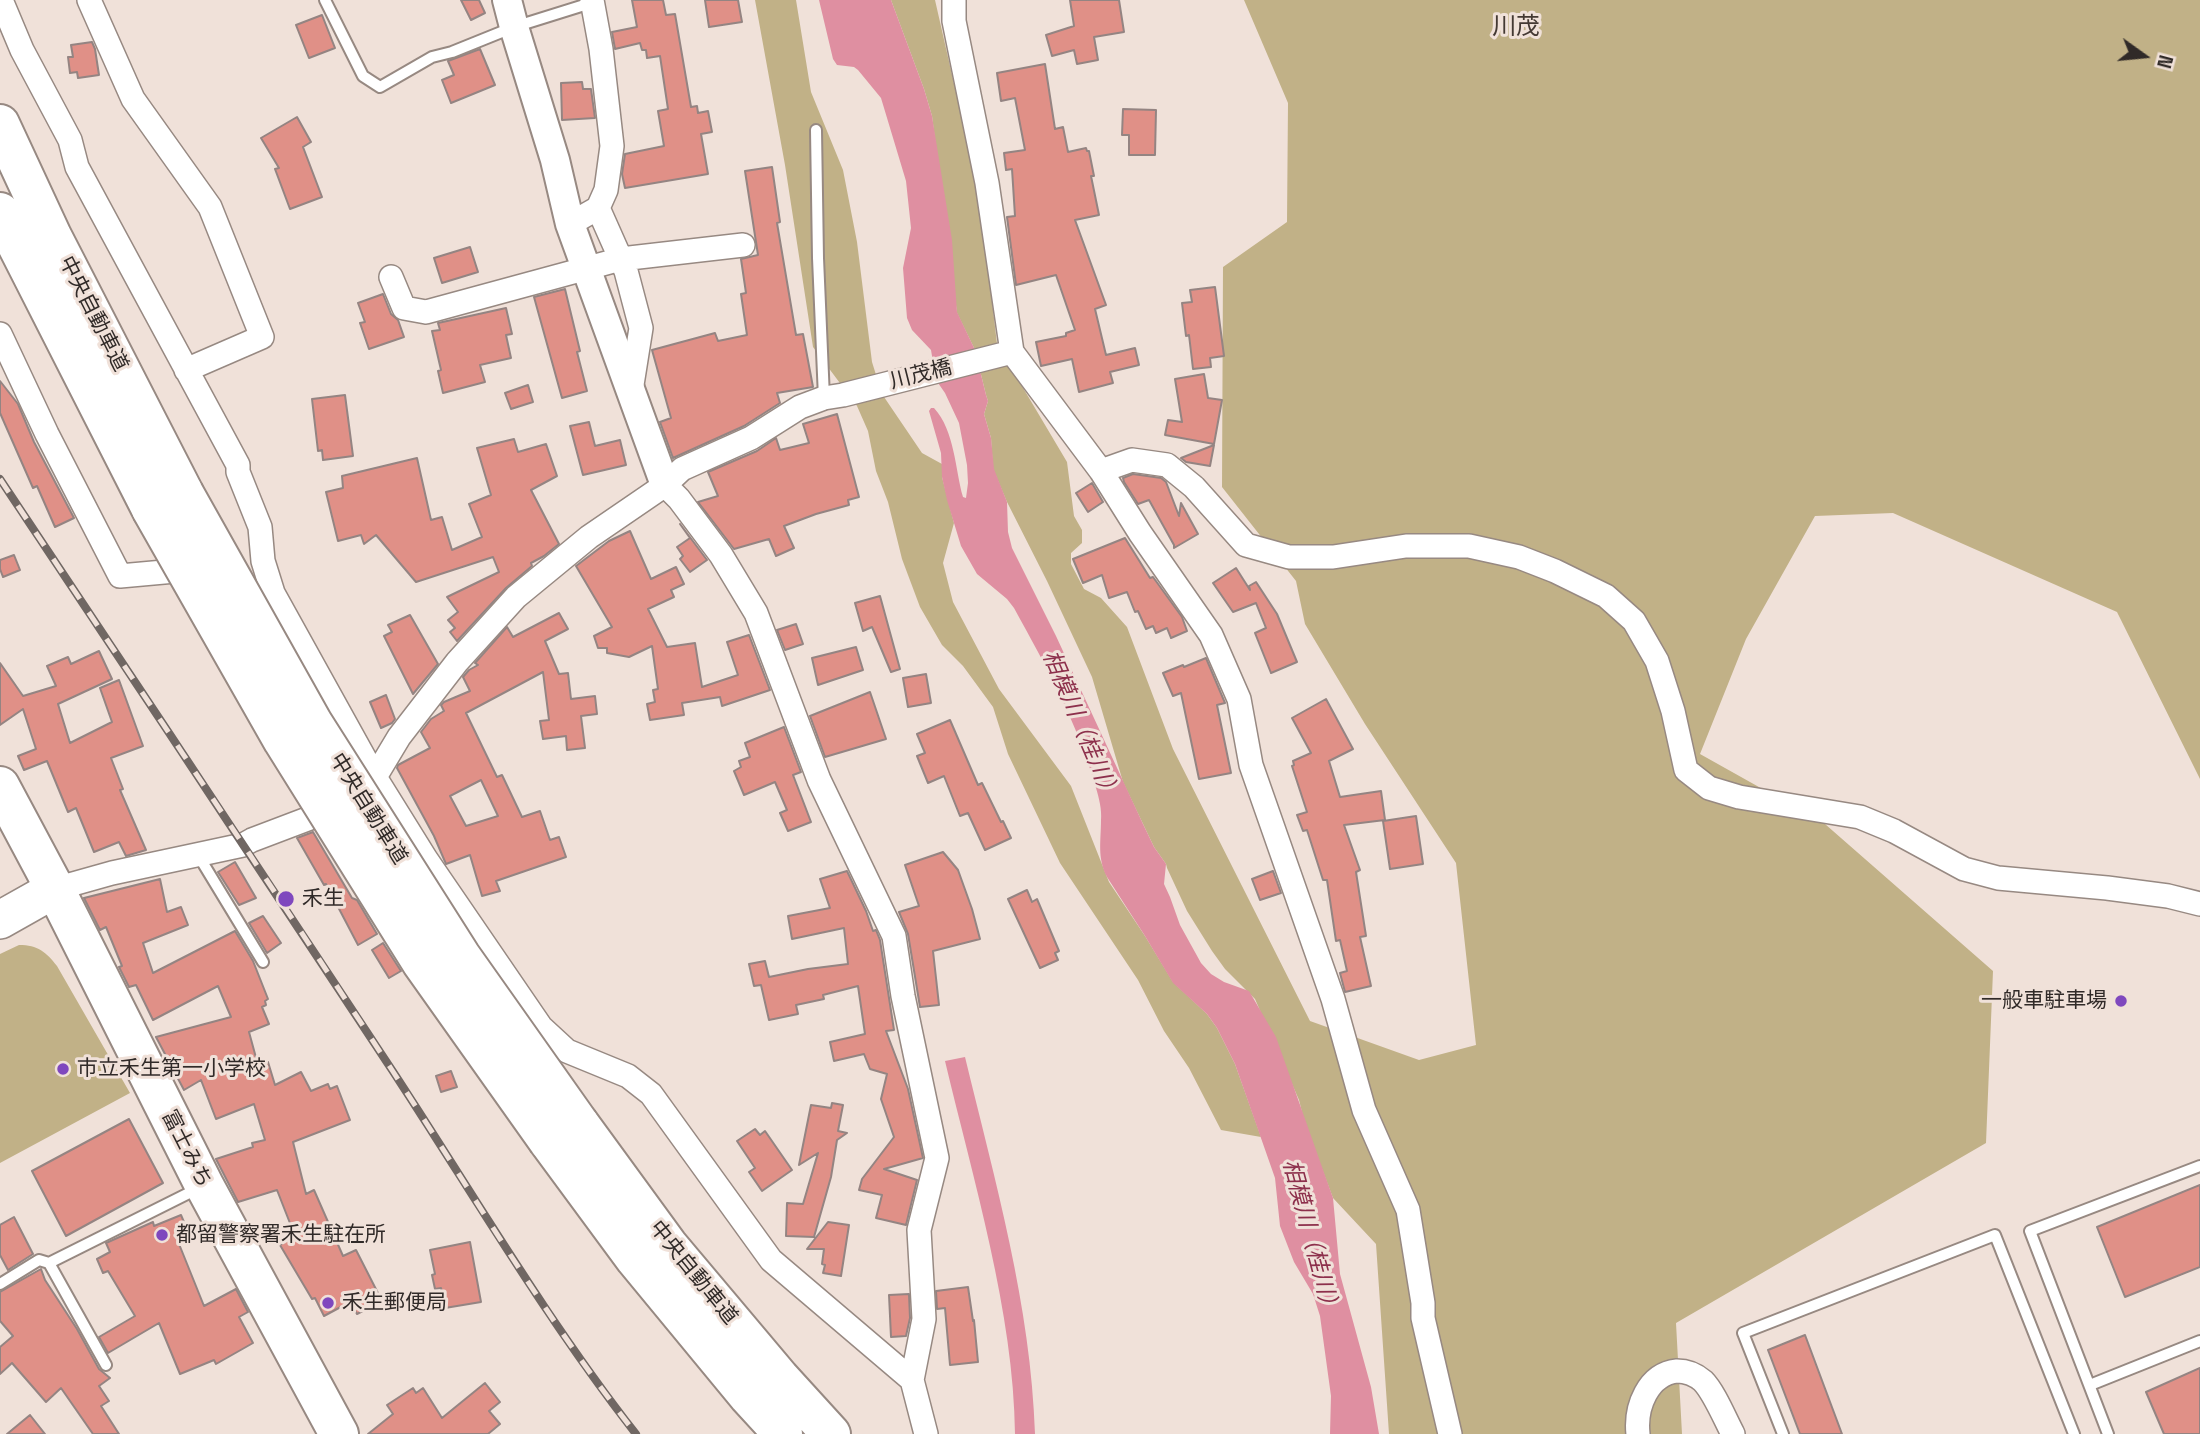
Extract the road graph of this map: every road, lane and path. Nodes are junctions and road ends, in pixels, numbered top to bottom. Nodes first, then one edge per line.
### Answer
1 (1, 0) edge
2 (89, 0) edge
3 (325, 0) edge
4 (954, 0) edge
5 (595, 1) edge
6 (510, 13) edge
7 (0, 124) edge
8 (816, 130) dead end
9 (598, 208) junction
10 (0, 212) edge
11 (570, 224) junction
12 (743, 245) dead end
13 (621, 260) junction
14 (586, 268) junction
15 (391, 277) dead end
16 (0, 334) edge
17 (1005, 354) junction
18 (186, 370) junction
19 (631, 391) junction
20 (833, 397) junction
21 (1101, 471) junction
22 (665, 485) junction
23 (168, 501) junction
24 (263, 561) junction
25 (375, 777) junction
26 (0, 786) edge
27 (198, 855) junction
28 (55, 889) junction
29 (2200, 904) edge
30 (0, 920) edge
31 (263, 962) dead end
32 (564, 1132) junction
33 (2200, 1166) edge
34 (204, 1185) junction
35 (49, 1263) junction
36 (0, 1284) edge
37 (2200, 1340) edge
38 (106, 1365) dead end
39 (912, 1380) junction
40 (2090, 1385) junction
41 (339, 1434) edge
42 (783, 1434) edge
43 (831, 1434) edge
44 (926, 1434) edge
45 (1450, 1434) edge
46 (1638, 1434) edge
47 (1733, 1434) edge
48 (1783, 1434) edge
49 (2074, 1434) edge
50 (2108, 1434) edge

1 - 18 street
2 - 18 street
3 - 6 lane
4 - 17 street
5 - 6 lane
5 - 9 street
6 - 11 street
7 - 23 highway, 中央自動車道
8 - 20 lane
9 - 11 street
9 - 13 street
10 - 23 highway, 中央自動車道
11 - 14 street
12 - 13 street
13 - 14 street
13 - 19 street
14 - 15 street
14 - 19 street
16 - 24 street
17 - 20 street, 川茂橋
17 - 21 street
18 - 24 street
19 - 22 street
20 - 22 street, 川茂橋
21 - 29 street
21 - 45 street
22 - 25 street, 川茂橋
22 - 39 street
23 - 32 highway, 中央自動車道, bridge
24 - 25 street
25 - 27 street
25 - 39 street
26 - 28 highway, 富士みち
27 - 28 street
27 - 31 lane
28 - 30 main road
28 - 34 highway, 富士みち
32 - 42 highway, 中央自動車道
32 - 43 highway, 中央自動車道
33 - 40 lane
34 - 35 lane
34 - 41 highway, 富士みち
35 - 36 lane
35 - 38 lane
37 - 40 lane
39 - 44 street
40 - 50 lane
46 - 47 street
48 - 49 lane

